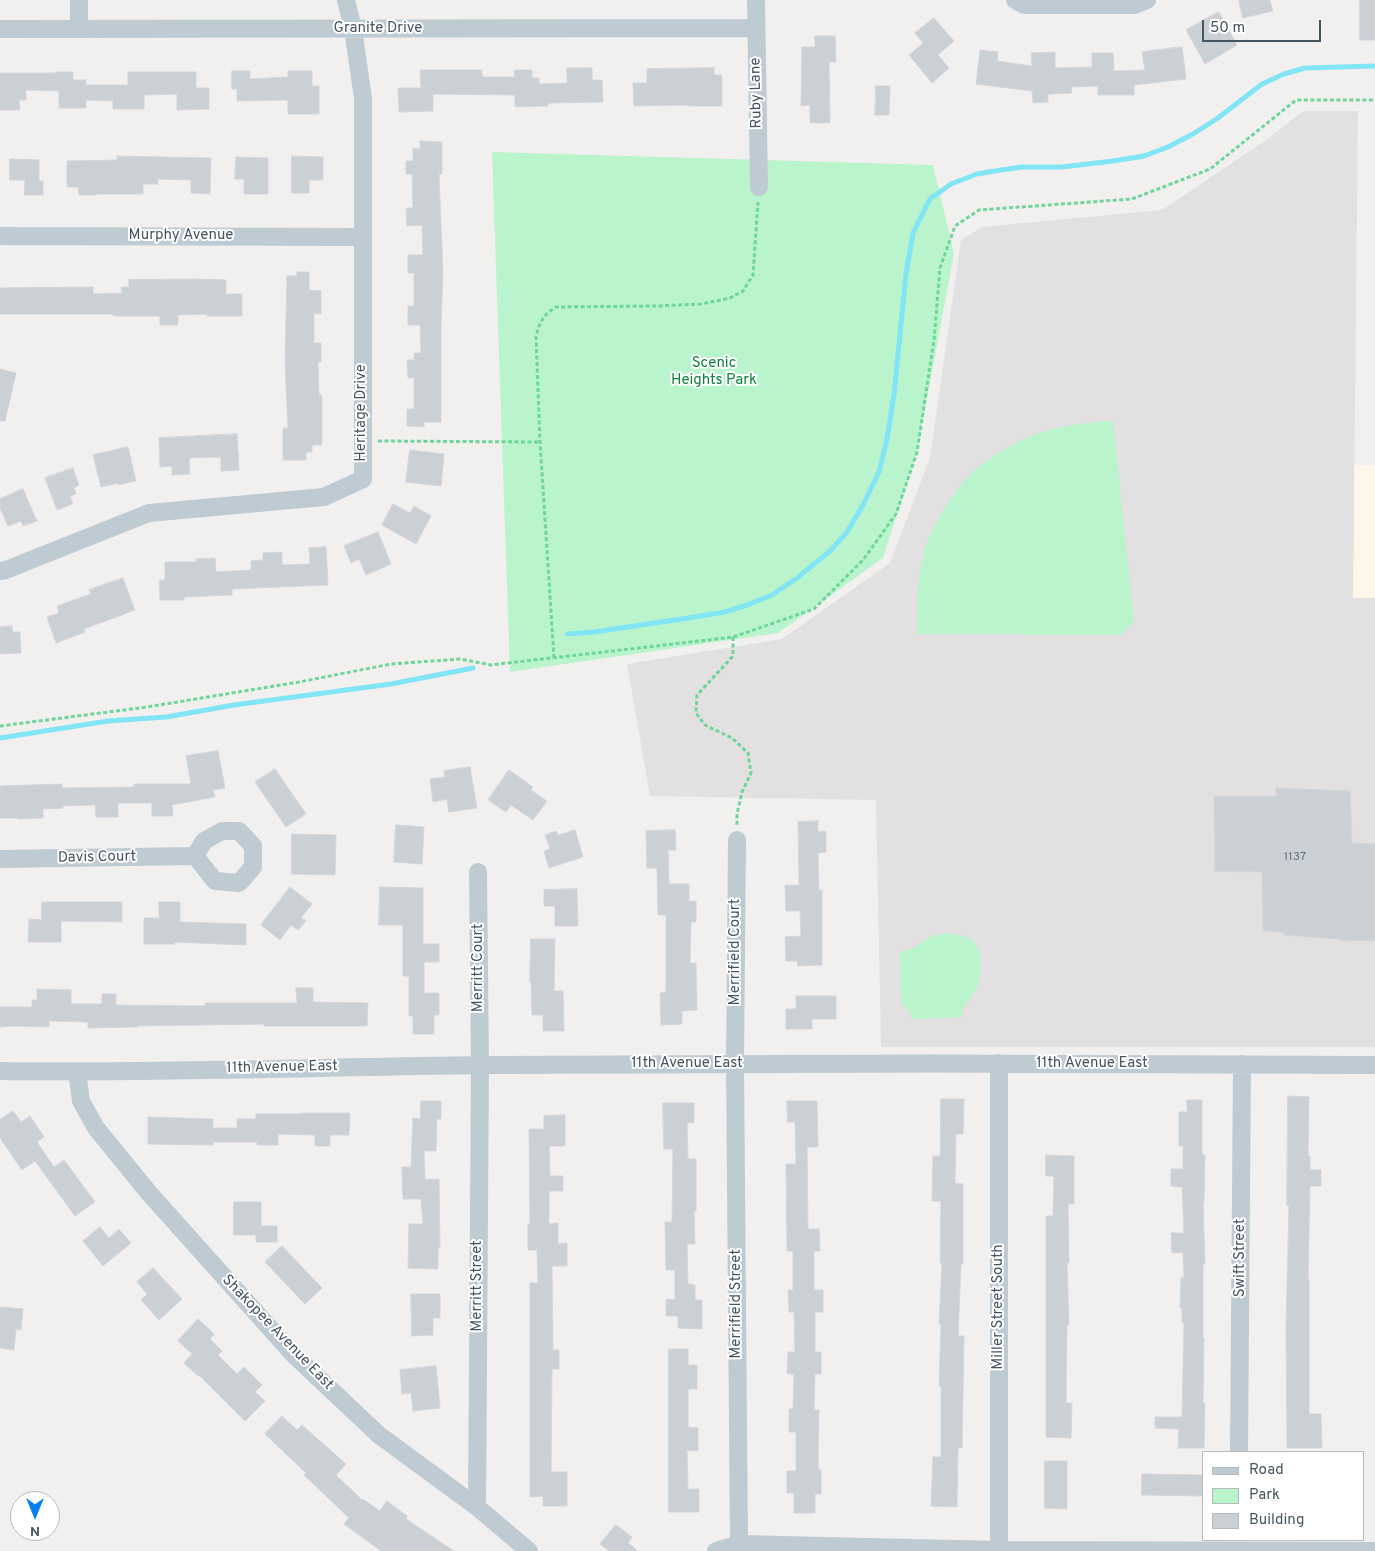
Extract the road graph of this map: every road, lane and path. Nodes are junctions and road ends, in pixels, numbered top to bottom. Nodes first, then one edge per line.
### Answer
1 (79, 0) edge
2 (346, 0) edge
3 (756, 0) edge
4 (1014, 0) edge
5 (1147, 0) edge
6 (755, 28) junction
7 (0, 29) edge
8 (79, 29) junction
9 (353, 29) junction
10 (1375, 100) edge
11 (759, 187) joint
12 (0, 236) edge
13 (362, 237) junction
14 (362, 441) junction
15 (540, 442) junction
16 (0, 571) edge
17 (733, 637) junction
18 (554, 658) junction
19 (0, 726) edge
20 (737, 840) joint
21 (194, 856) dead end
22 (0, 859) edge
23 (478, 872) dead end
24 (735, 1064) junction
25 (999, 1064) junction
26 (1242, 1064) junction
27 (480, 1065) junction
28 (1375, 1065) edge
29 (0, 1071) edge
30 (77, 1072) junction
31 (1239, 1451) edge
32 (477, 1507) junction
33 (739, 1544) junction
34 (530, 1551) edge
35 (716, 1551) edge
36 (999, 1551) edge
37 (1239, 1551) edge
38 (1375, 1551) edge

1 - 8 street
2 - 9 street, Heritage Drive
3 - 6 street, Ruby Lane
4 - 5 street
6 - 9 street, Granite Drive
6 - 11 street, Ruby Lane
7 - 8 street, Granite Drive
8 - 9 street, Granite Drive
9 - 13 street, Heritage Drive
10 - 17 path
11 - 15 path
12 - 13 street, Murphy Avenue
13 - 14 street, Heritage Drive
14 - 15 path
14 - 16 street, Heritage Drive
15 - 18 path
17 - 18 path
17 - 20 path
18 - 19 path
20 - 24 street, Merrifield Court
21 - 22 street, Davis Court
23 - 27 street, Merritt Court
24 - 25 street, 11th Avenue East
24 - 27 street, 11th Avenue East
24 - 33 street, Merrifield Street
25 - 26 street, 11th Avenue East
25 - 36 street, Miller Street South
26 - 28 street, 11th Avenue East
26 - 31 street, Swift Street
27 - 30 street, 11th Avenue East
27 - 32 street, Merritt Street
29 - 30 street, 11th Avenue East
30 - 32 street, Shakopee Avenue East
32 - 34 street, Shakopee Avenue East
33 - 35 street
33 - 36 street
36 - 37 street
37 - 38 street

